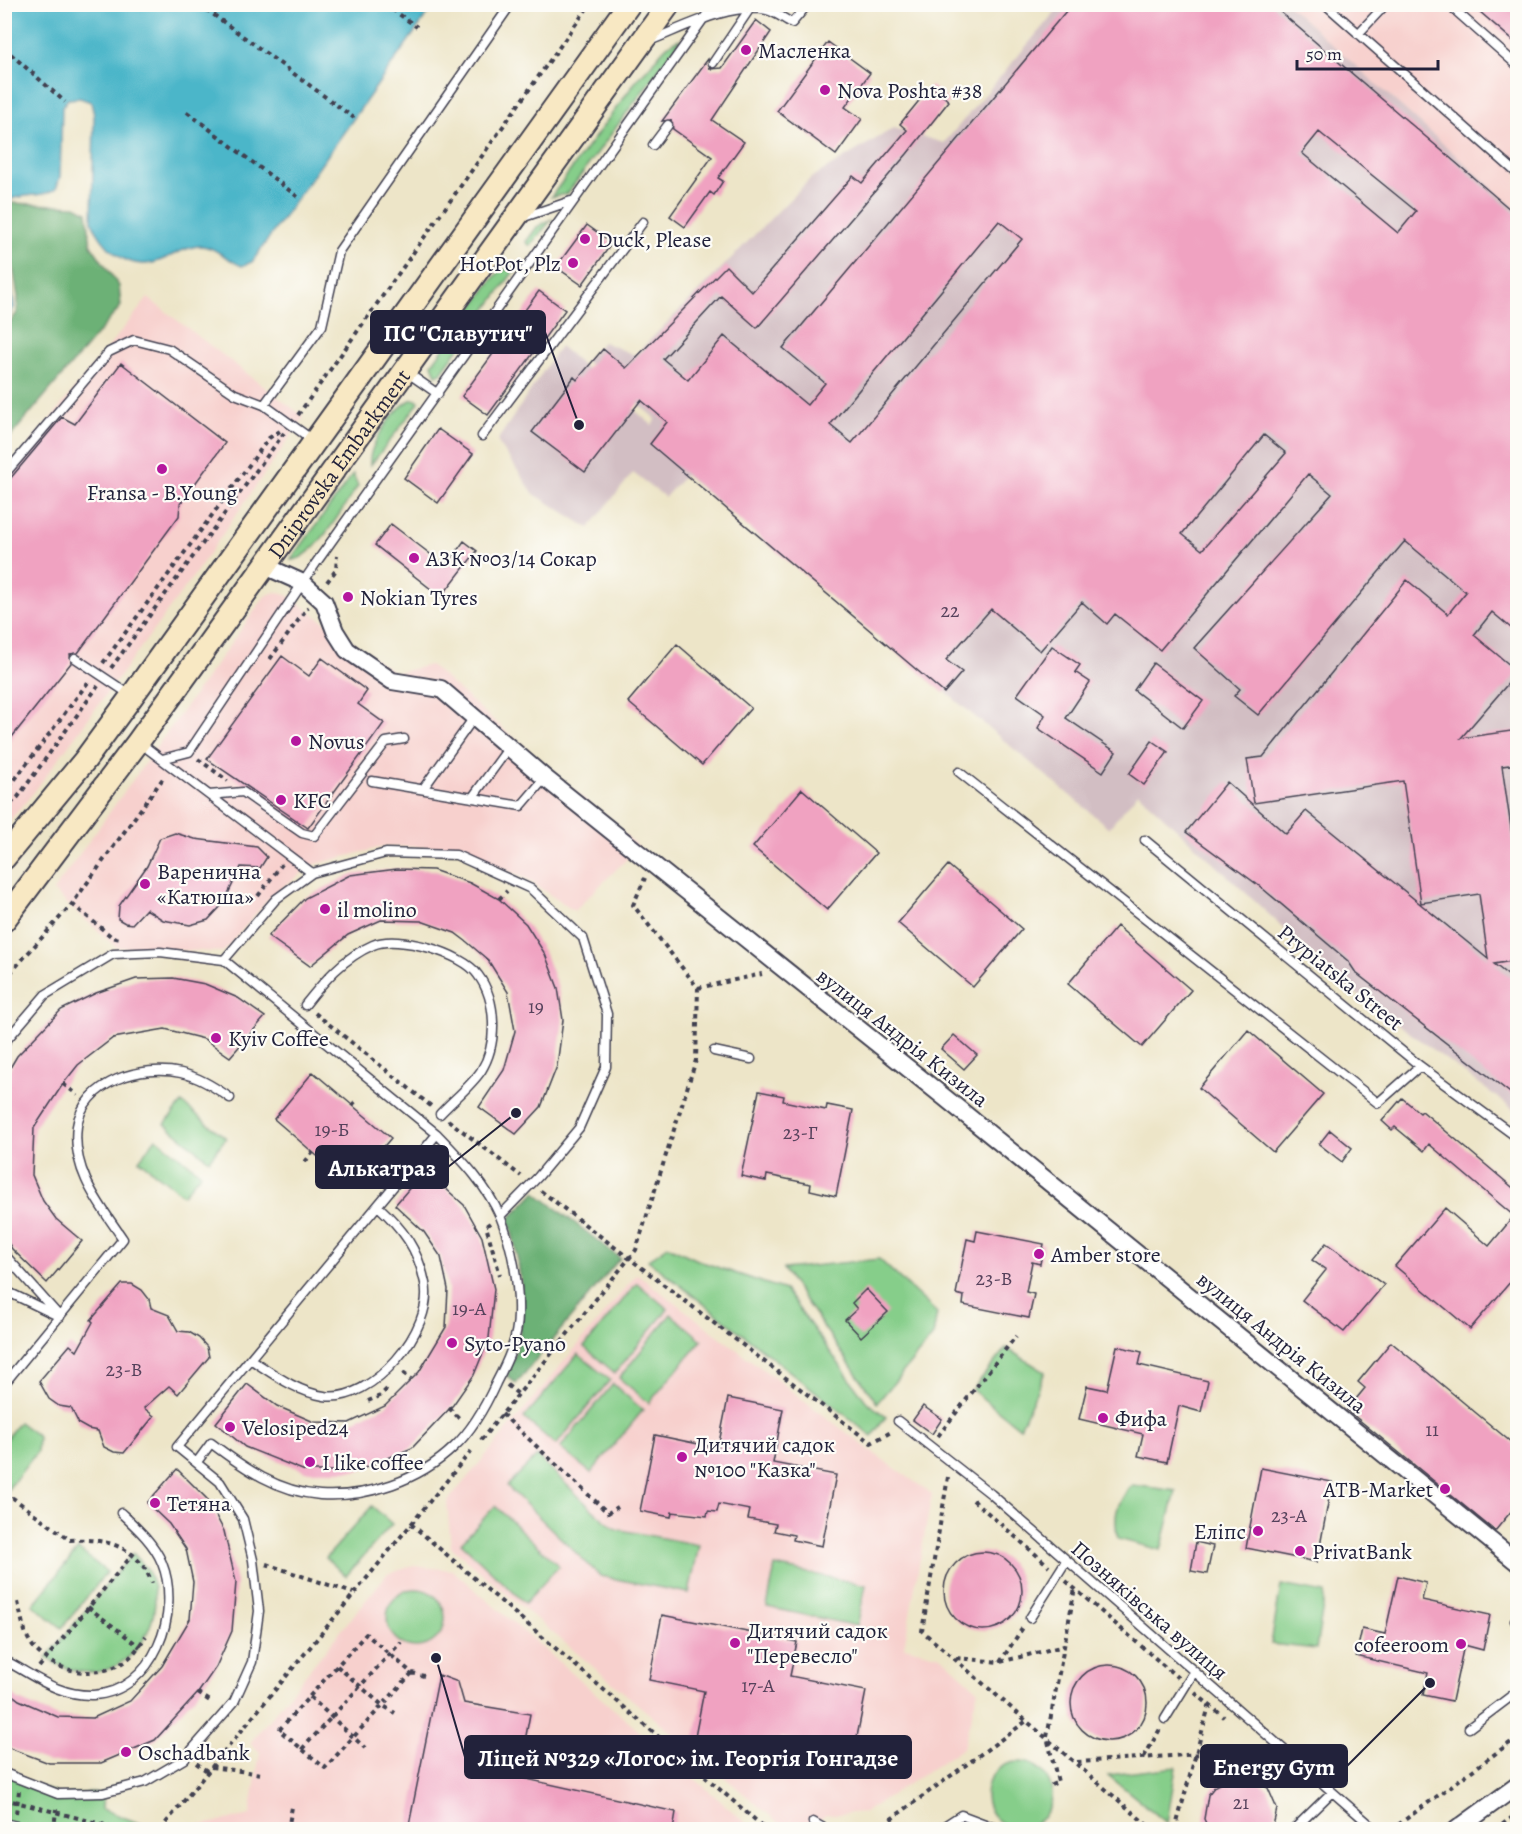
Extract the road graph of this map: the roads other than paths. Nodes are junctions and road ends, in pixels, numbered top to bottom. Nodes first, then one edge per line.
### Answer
1 (511, 4) edge
2 (629, 4) edge
3 (669, 4) edge
4 (714, 4) edge
5 (808, 4) edge
6 (1325, 4) edge
7 (1386, 4) edge
8 (1448, 4) edge
9 (751, 8) junction
10 (703, 20) junction
11 (1358, 34) junction
12 (640, 44) junction
13 (713, 63) dead end
14 (1518, 66) edge
15 (668, 125) dead end
16 (653, 145) dead end
17 (1518, 174) edge
18 (572, 201) junction
19 (512, 222) junction
20 (643, 222) dead end
21 (405, 371) junction
22 (438, 394) junction
23 (264, 405) junction
24 (482, 436) dead end
25 (315, 442) junction
26 (4, 475) edge
27 (265, 566) junction
28 (303, 583) junction
29 (75, 658) dead end
30 (132, 696) junction
31 (475, 716) junction
32 (404, 739) dead end
33 (138, 742) junction
34 (510, 746) junction
35 (162, 759) junction
36 (959, 772) dead end
37 (545, 778) junction
38 (372, 781) dead end
39 (423, 789) junction
40 (209, 795) junction
41 (472, 798) junction
42 (1145, 840) dead end
43 (4, 858) edge
44 (312, 873) junction
45 (4, 920) edge
46 (224, 960) junction
47 (305, 1005) road end
48 (4, 1043) edge
49 (714, 1052) dead end
50 (751, 1059) dead end
51 (1420, 1066) junction
52 (230, 1098) dead end
53 (440, 1114) road end
54 (437, 1134) junction
55 (1518, 1138) edge
56 (378, 1206) junction
57 (500, 1216) junction
58 (4, 1254) edge
59 (4, 1290) edge
60 (60, 1317) junction
61 (250, 1359) junction
62 (4, 1384) edge
63 (898, 1420) dead end
64 (197, 1462) junction
65 (121, 1513) dead end
66 (1066, 1561) junction
67 (1518, 1563) edge
68 (1029, 1618) road end
69 (4, 1660) edge
70 (1194, 1672) junction
71 (1518, 1691) edge
72 (1165, 1719) road end
73 (1469, 1728) dead end
74 (4, 1773) edge
75 (1518, 1785) edge
76 (1332, 1792) junction
77 (813, 1822) dead end
78 (9, 1824) edge
79 (34, 1830) edge
80 (827, 1830) edge
81 (938, 1830) edge
82 (1001, 1830) edge
83 (1293, 1830) edge
84 (1376, 1830) edge
85 (1456, 1830) edge

1 - 23 lane
2 - 25 main road, Dniprovska Embarkment
3 - 12 main road, Dniprovska Embarkment
4 - 10 lane
5 - 9 lane
6 - 11 lane
7 - 11 lane
8 - 14 lane
9 - 10 lane
9 - 13 lane
10 - 12 lane
10 - 18 lane
11 - 17 lane
12 - 19 main road, Dniprovska Embarkment
15 - 16 lane
18 - 19 lane
18 - 22 lane
19 - 21 main road, Dniprovska Embarkment
20 - 24 lane
21 - 22 lane
21 - 27 main road, Dniprovska Embarkment
22 - 28 lane
23 - 25 lane
23 - 26 lane
25 - 30 main road, Dniprovska Embarkment
27 - 28 street, вулиця Андрія Кизила
27 - 33 main road, Dniprovska Embarkment
28 - 31 street, вулиця Андрія Кизила
28 - 35 lane
29 - 30 lane
30 - 43 main road, Dniprovska Embarkment
31 - 34 street, вулиця Андрія Кизила
31 - 39 lane
32 - 40 lane
33 - 35 lane
33 - 45 main road, Dniprovska Embarkment
34 - 37 street, вулиця Андрія Кизила
34 - 41 lane
35 - 40 lane
36 - 51 lane
37 - 41 lane
37 - 67 street, вулиця Андрія Кизила
38 - 39 lane
39 - 41 lane
40 - 44 lane
42 - 51 lane, Prypiatska Street
44 - 46 lane
44 - 57 lane
46 - 48 lane
46 - 54 lane
47 - 53 lane
49 - 50 lane
51 - 55 lane, Prypiatska Street
52 - 60 lane
54 - 56 lane
54 - 57 lane
56 - 61 lane
56 - 61 lane
57 - 64 lane
58 - 60 lane
59 - 60 lane
60 - 62 lane
61 - 64 lane
63 - 66 lane, Позняківська вулиця
64 - 74 lane
65 - 69 lane
66 - 68 lane
66 - 70 lane, Позняківська вулиця
70 - 72 lane
70 - 76 lane, Позняківська вулиця
71 - 73 lane
75 - 85 street
76 - 83 lane
76 - 84 lane, Позняківська вулиця
77 - 80 lane
78 - 79 lane
81 - 82 lane

